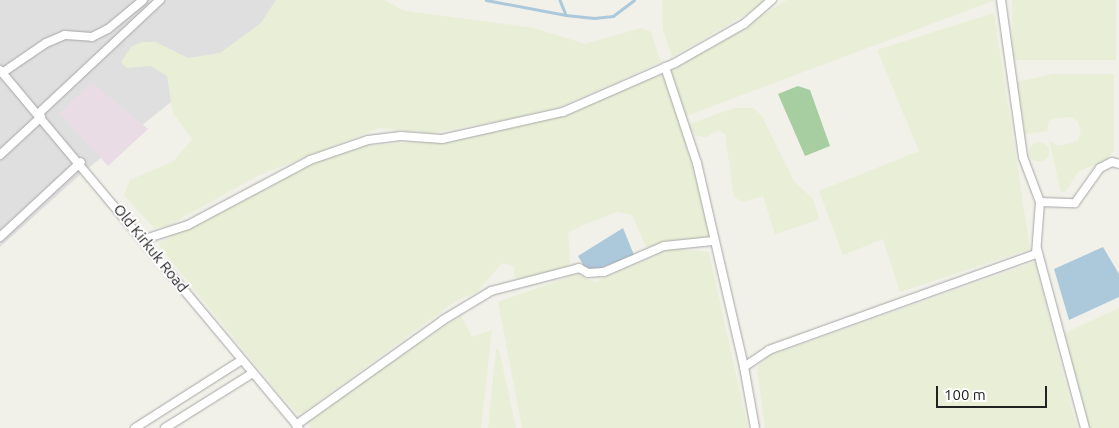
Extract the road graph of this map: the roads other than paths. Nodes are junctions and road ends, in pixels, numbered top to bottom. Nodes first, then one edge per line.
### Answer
1 (143, 0) edge
2 (160, 0) edge
3 (772, 0) edge
4 (1001, 0) edge
5 (666, 67) junction
6 (1, 71) edge
7 (40, 115) junction
8 (0, 155) edge
9 (81, 162) junction
10 (1119, 164) edge
11 (1040, 202) junction
12 (0, 237) edge
13 (145, 239) junction
14 (713, 241) junction
15 (1036, 246) junction
16 (240, 361) junction
17 (744, 367) junction
18 (251, 374) junction
19 (298, 426) edge
20 (135, 428) edge
21 (165, 428) edge
22 (755, 428) edge
23 (1085, 428) edge

1 - 6 street
2 - 7 street
3 - 5 street
4 - 11 street
5 - 13 street
5 - 14 street
6 - 7 street, Old Kirkuk Road
7 - 8 street
7 - 9 street, Old Kirkuk Road
9 - 12 street
9 - 13 street, Old Kirkuk Road
10 - 11 street
11 - 15 street
13 - 16 street, Old Kirkuk Road
14 - 17 street
14 - 19 street
15 - 17 street
15 - 23 street
16 - 18 street, Old Kirkuk Road
16 - 20 street
17 - 22 street
18 - 19 street, Old Kirkuk Road
18 - 21 street

